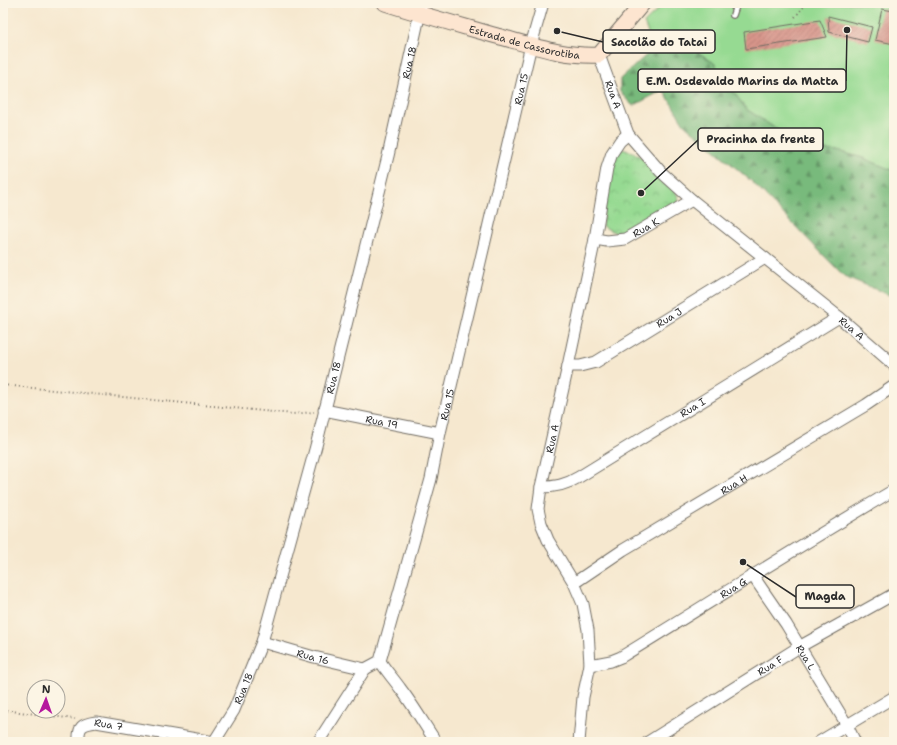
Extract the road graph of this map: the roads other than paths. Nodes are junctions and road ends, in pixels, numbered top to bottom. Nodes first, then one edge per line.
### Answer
1 (385, 3) edge
2 (543, 3) edge
3 (643, 3) edge
4 (738, 3) edge
5 (421, 9) edge
6 (733, 15) dead end
7 (531, 45) junction
8 (599, 55) junction
9 (628, 134) junction
10 (692, 200) junction
11 (595, 239) junction
12 (765, 258) junction
13 (840, 317) junction
14 (894, 365) edge
15 (568, 366) junction
16 (894, 386) edge
17 (324, 410) junction
18 (440, 433) junction
19 (541, 487) junction
20 (894, 490) edge
21 (753, 576) junction
22 (574, 583) junction
23 (894, 594) edge
24 (262, 642) junction
25 (799, 647) junction
26 (380, 660) junction
27 (590, 665) junction
28 (364, 669) junction
29 (894, 697) edge
30 (846, 725) junction
31 (79, 742) edge
32 (214, 742) edge
33 (318, 742) edge
34 (435, 742) edge
35 (579, 742) edge
36 (648, 742) edge
37 (819, 742) edge
38 (854, 742) edge

1 - 5 main road, Estrada de Cassorotiba
2 - 7 street, Rua 15
3 - 8 main road
4 - 6 lane
5 - 7 main road, Estrada de Cassorotiba
5 - 17 street, Rua 18
7 - 8 main road, Estrada de Cassorotiba
7 - 18 street, Rua 15
8 - 9 street, Rua A
9 - 10 street, Rua A
9 - 11 street, Rua A
10 - 11 street, Rua K
10 - 12 street, Rua A
11 - 15 street, Rua A
12 - 13 street, Rua A
12 - 15 street, Rua J
13 - 14 street, Rua A
13 - 19 street, Rua I
15 - 19 street, Rua A
16 - 22 street, Rua H
17 - 18 street, Rua 19
17 - 24 street, Rua 18
18 - 26 street, Rua 15
19 - 22 street, Rua A
20 - 21 street, Rua G
21 - 25 street, Rua L
21 - 27 street, Rua G
22 - 27 street, Rua A
23 - 25 street, Rua F
24 - 28 street, Rua 16
24 - 32 street, Rua 18
25 - 30 street, Rua L
25 - 36 street, Rua F
26 - 28 street
26 - 34 street
27 - 35 street, Rua A
28 - 33 street
29 - 30 street
30 - 37 street
30 - 38 street, Rua L
31 - 32 street, Rua 7

